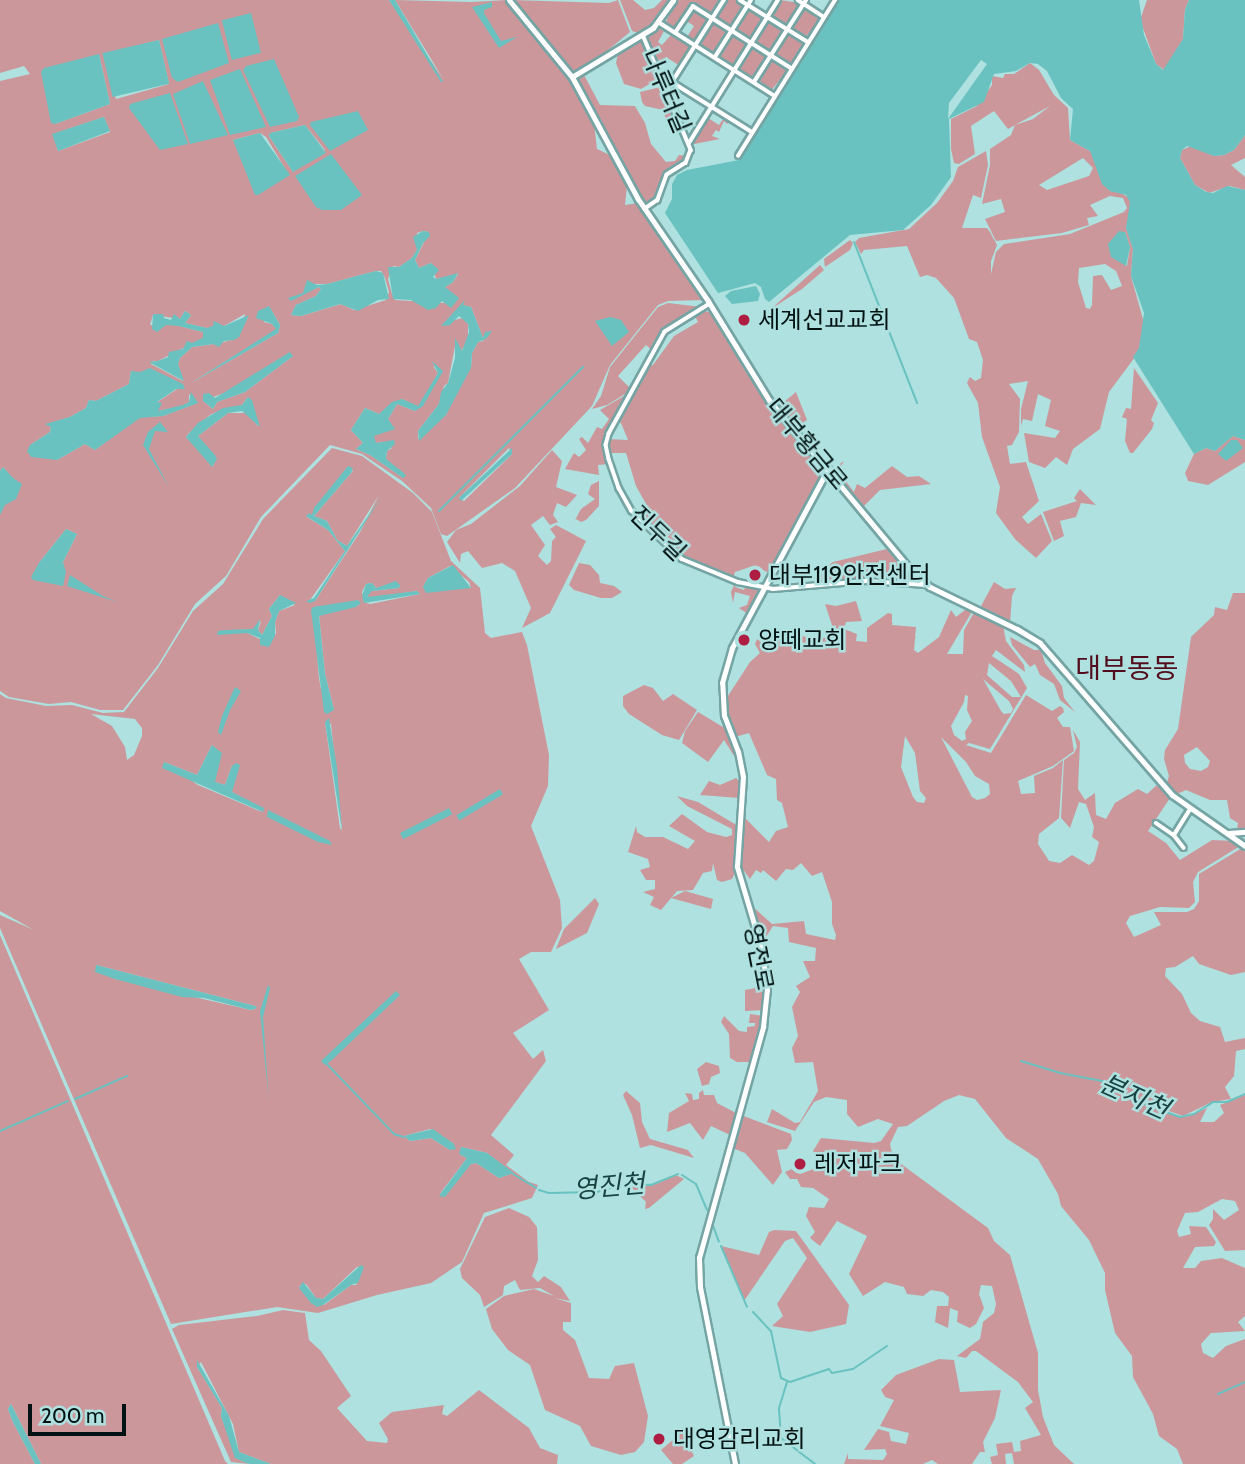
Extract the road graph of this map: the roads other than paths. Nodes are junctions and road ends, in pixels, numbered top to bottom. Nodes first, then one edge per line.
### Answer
1 (509, 0) edge
2 (673, 0) edge
3 (724, 0) edge
4 (740, 0) edge
5 (751, 0) edge
6 (778, 0) edge
7 (798, 0) edge
8 (835, 0) edge
9 (805, 2) edge
10 (748, 5) junction
11 (824, 16) junction
12 (768, 17) junction
13 (712, 18) junction
14 (660, 23) junction
15 (787, 30) junction
16 (732, 31) junction
17 (675, 33) junction
18 (643, 35) junction
19 (808, 42) junction
20 (751, 43) junction
21 (695, 45) junction
22 (771, 55) junction
23 (715, 57) junction
24 (792, 68) junction
25 (734, 70) junction
26 (572, 77) junction
27 (672, 82) junction
28 (754, 82) junction
29 (667, 90) junction
30 (775, 96) junction
31 (711, 107) junction
32 (752, 132) junction
33 (689, 143) junction
34 (738, 156) dead end
35 (645, 209) junction
36 (710, 304) junction
37 (828, 469) junction
38 (927, 585) junction
39 (764, 588) junction
40 (1189, 809) junction
41 (1156, 823) dead end
42 (1226, 832) junction
43 (1245, 834) edge
44 (1174, 835) junction
45 (1239, 841) junction
46 (1245, 846) edge
47 (1184, 848) dead end
48 (736, 1464) edge

1 - 26 main road, 대부황금로
2 - 14 street
3 - 13 street
4 - 10 street
5 - 10 street
6 - 12 street
7 - 9 street
8 - 11 street
9 - 11 street
9 - 15 street
10 - 12 street
10 - 16 street
11 - 19 street
12 - 15 street
12 - 20 street
13 - 16 street
13 - 17 street
13 - 21 street
14 - 17 street
14 - 18 street
15 - 19 street
15 - 22 street
16 - 20 street
16 - 23 street
17 - 21 street
18 - 26 street
18 - 29 street, 나루터길
19 - 24 street
20 - 22 street
20 - 25 street
21 - 23 street
21 - 27 street
22 - 24 street
22 - 28 street
23 - 25 street
24 - 30 street
25 - 28 street
25 - 31 street
26 - 35 main road, 대부황금로
27 - 29 street
27 - 31 street
28 - 30 street
29 - 33 street, 나루터길
30 - 32 street
31 - 32 street
31 - 33 street
32 - 34 street
33 - 35 street, 나루터길
35 - 36 main road, 대부황금로
36 - 37 main road, 대부황금로
36 - 39 street, 진두길
37 - 38 main road, 대부황금로
37 - 39 street, 영전로
38 - 39 street, 진두길
38 - 40 main road, 대부황금로
39 - 48 street, 영전로
40 - 42 main road, 대부황금로
40 - 44 street
41 - 44 street
42 - 43 street
42 - 45 main road, 대부황금로
43 - 45 street
44 - 47 street
45 - 46 main road, 대부황금로

